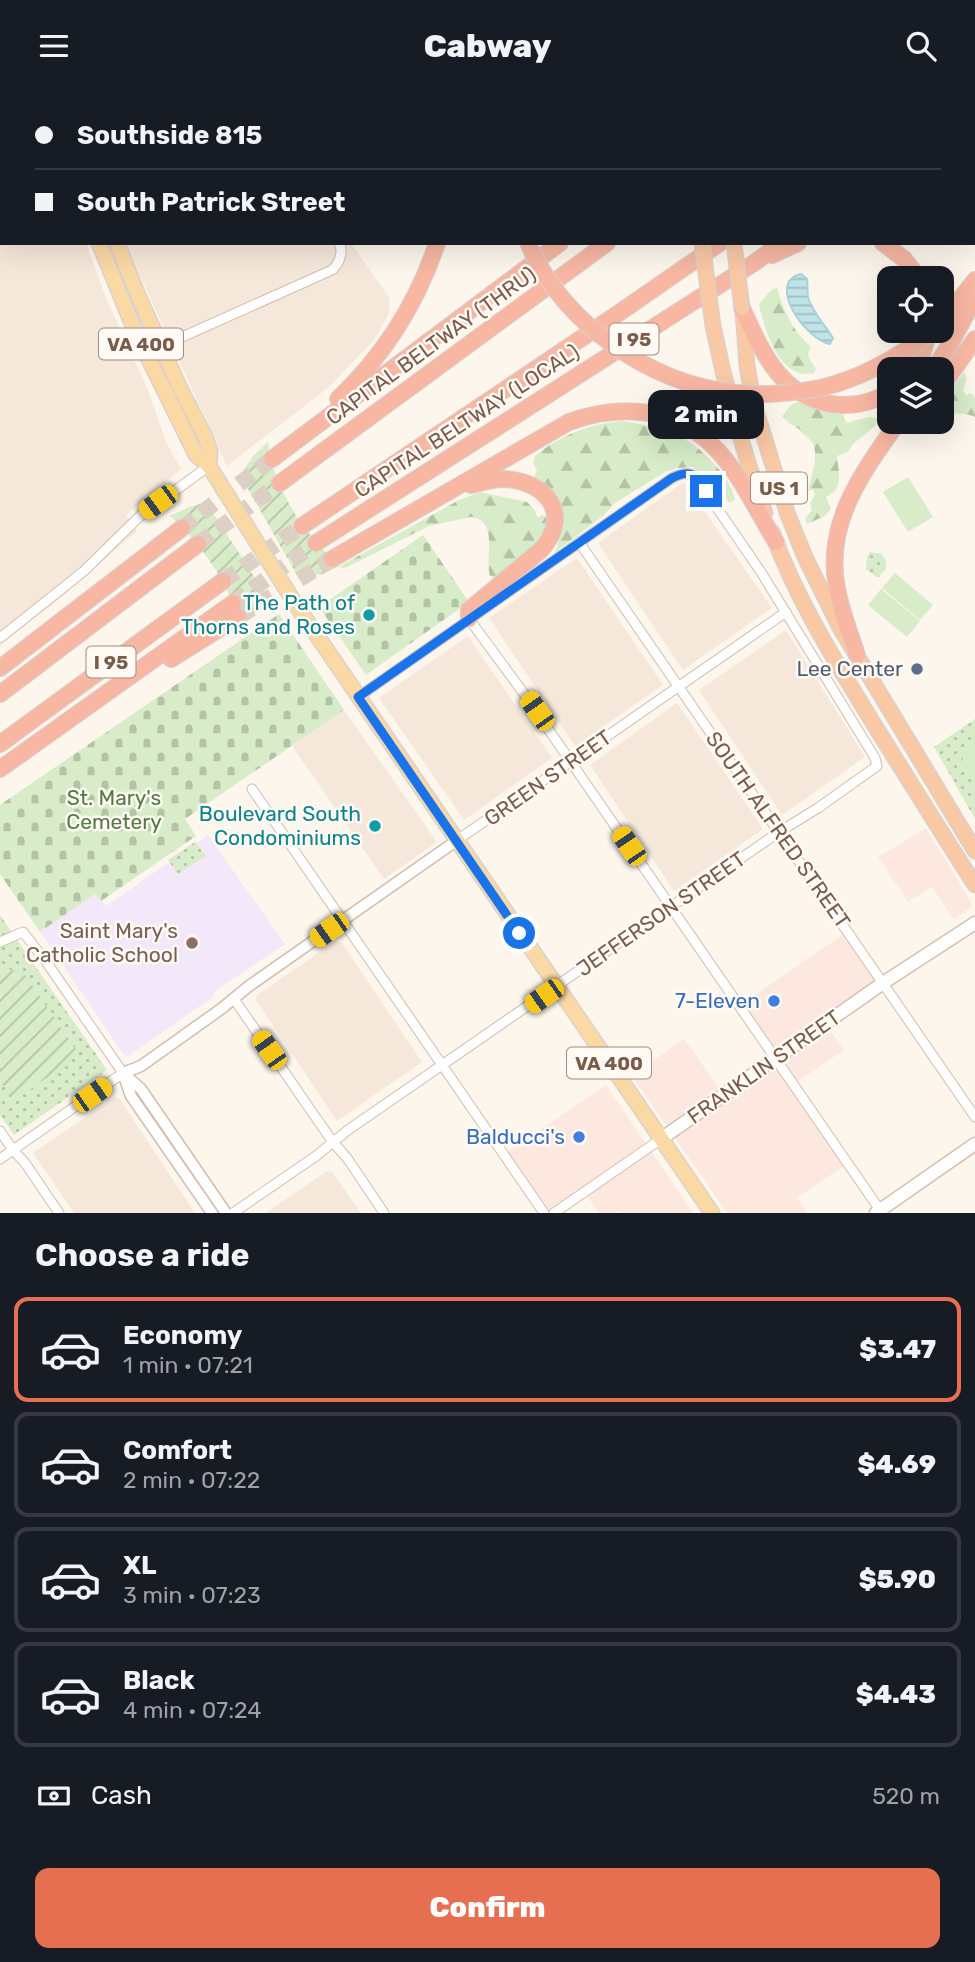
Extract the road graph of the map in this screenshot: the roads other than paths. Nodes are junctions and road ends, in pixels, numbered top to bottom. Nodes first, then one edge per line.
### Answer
1 (119, 245) edge
2 (340, 245) edge
3 (436, 245) edge
4 (529, 245) edge
5 (557, 245) edge
6 (588, 245) edge
7 (604, 245) edge
8 (702, 245) edge
9 (717, 245) edge
10 (733, 245) edge
11 (736, 245) edge
12 (778, 245) edge
13 (794, 245) edge
14 (886, 245) edge
15 (101, 247) edge
16 (754, 263) junction
17 (910, 266) edge
18 (975, 280) edge
19 (975, 292) edge
20 (975, 298) edge
21 (954, 307) edge
22 (742, 308) junction
23 (954, 314) edge
24 (616, 316) junction
25 (975, 339) edge
26 (913, 343) edge
27 (162, 346) junction
28 (941, 357) edge
29 (954, 369) edge
30 (401, 393) junction
31 (877, 398) edge
32 (890, 434) edge
33 (900, 434) edge
34 (209, 465) junction
35 (860, 479) junction
36 (280, 483) tunnel mouth
37 (446, 495) junction
38 (302, 526) tunnel mouth
39 (182, 528) tunnel mouth
40 (776, 542) junction
41 (316, 543) tunnel mouth
42 (579, 543) junction
43 (198, 544) tunnel mouth
44 (332, 559) tunnel mouth
45 (223, 582) tunnel mouth
46 (236, 610) tunnel mouth
47 (786, 612) junction
48 (469, 619) junction
49 (0, 638) edge
50 (857, 655) junction
51 (0, 668) edge
52 (679, 686) junction
53 (0, 694) edge
54 (358, 697) junction
55 (0, 744) edge
56 (571, 761) junction
57 (0, 769) edge
58 (252, 789) dead end
59 (779, 832) junction
60 (456, 841) junction
61 (975, 851) edge
62 (975, 885) edge
63 (671, 908) junction
64 (342, 921) junction
65 (975, 923) edge
66 (0, 942) edge
67 (883, 983) junction
68 (556, 987) junction
69 (234, 999) junction
70 (775, 1058) junction
71 (443, 1065) junction
72 (123, 1073) junction
73 (975, 1118) edge
74 (0, 1131) edge
75 (661, 1139) junction
76 (332, 1141) junction
77 (975, 1145) edge
78 (13, 1150) junction
79 (0, 1159) edge
80 (880, 1212) edge
81 (59, 1213) edge
82 (212, 1213) edge
83 (226, 1213) edge
84 (233, 1213) edge
85 (384, 1213) edge
86 (544, 1213) edge
87 (554, 1213) edge
88 (712, 1213) edge

1 - 27 main road, VA 400
2 - 27 street
3 - 5 highway
4 - 26 highway, bridge
6 - 30 highway
7 - 30 highway, CAPITAL BELTWAY (THRU)
8 - 40 highway, US 1, bridge
9 - 24 highway, I 95
10 - 24 highway
11 - 22 highway, US 1, bridge
12 - 16 highway, CAPITAL BELTWAY (LOCAL) / I 95
13 - 16 highway
14 - 17 highway
15 - 34 main road, VA 400
16 - 41 highway, CAPITAL BELTWAY (LOCAL) / I 95
18 - 21 highway
19 - 23 highway
20 - 28 highway
22 - 31 highway
22 - 50 highway, US 1
24 - 38 highway, I 95
25 - 29 highway
27 - 34 main road, VA 400
30 - 36 highway, CAPITAL BELTWAY (THRU)
32 - 35 highway
33 - 35 highway
34 - 49 street
34 - 54 main road, VA 400
35 - 50 highway
37 - 40 highway
37 - 44 highway
37 - 48 highway
39 - 51 highway
40 - 62 highway, US 1
42 - 47 street
42 - 48 street
42 - 52 street, SOUTH ALFRED STREET
43 - 53 highway, I 95
45 - 55 highway, I 95
46 - 57 highway
47 - 52 street, GREEN STREET
47 - 59 street, JEFFERSON STREET
48 - 54 street
48 - 56 street
50 - 61 highway, US 1
52 - 56 street, GREEN STREET
52 - 59 street, SOUTH ALFRED STREET
54 - 60 main road, VA 400
56 - 60 street, GREEN STREET
56 - 63 street
58 - 64 street
59 - 63 street, JEFFERSON STREET
59 - 67 street, SOUTH ALFRED STREET
60 - 64 street, GREEN STREET
60 - 68 main road, VA 400
63 - 68 street, JEFFERSON STREET
63 - 70 street
64 - 69 street, GREEN STREET
64 - 71 street
65 - 67 main road, FRANKLIN STREET
66 - 72 street
67 - 70 main road, FRANKLIN STREET
67 - 73 street, SOUTH ALFRED STREET
68 - 71 street, JEFFERSON STREET
68 - 75 main road, VA 400
69 - 72 street, GREEN STREET
69 - 76 street
70 - 75 main road, FRANKLIN STREET
70 - 80 street
71 - 76 street, JEFFERSON STREET
71 - 86 street
72 - 78 street, GREEN STREET
72 - 82 street
72 - 83 street
74 - 78 street
75 - 87 street, FRANKLIN STREET
75 - 88 main road, VA 400
76 - 84 street, JEFFERSON STREET
76 - 85 street
77 - 80 main road
78 - 79 street, GREEN STREET
78 - 81 street

